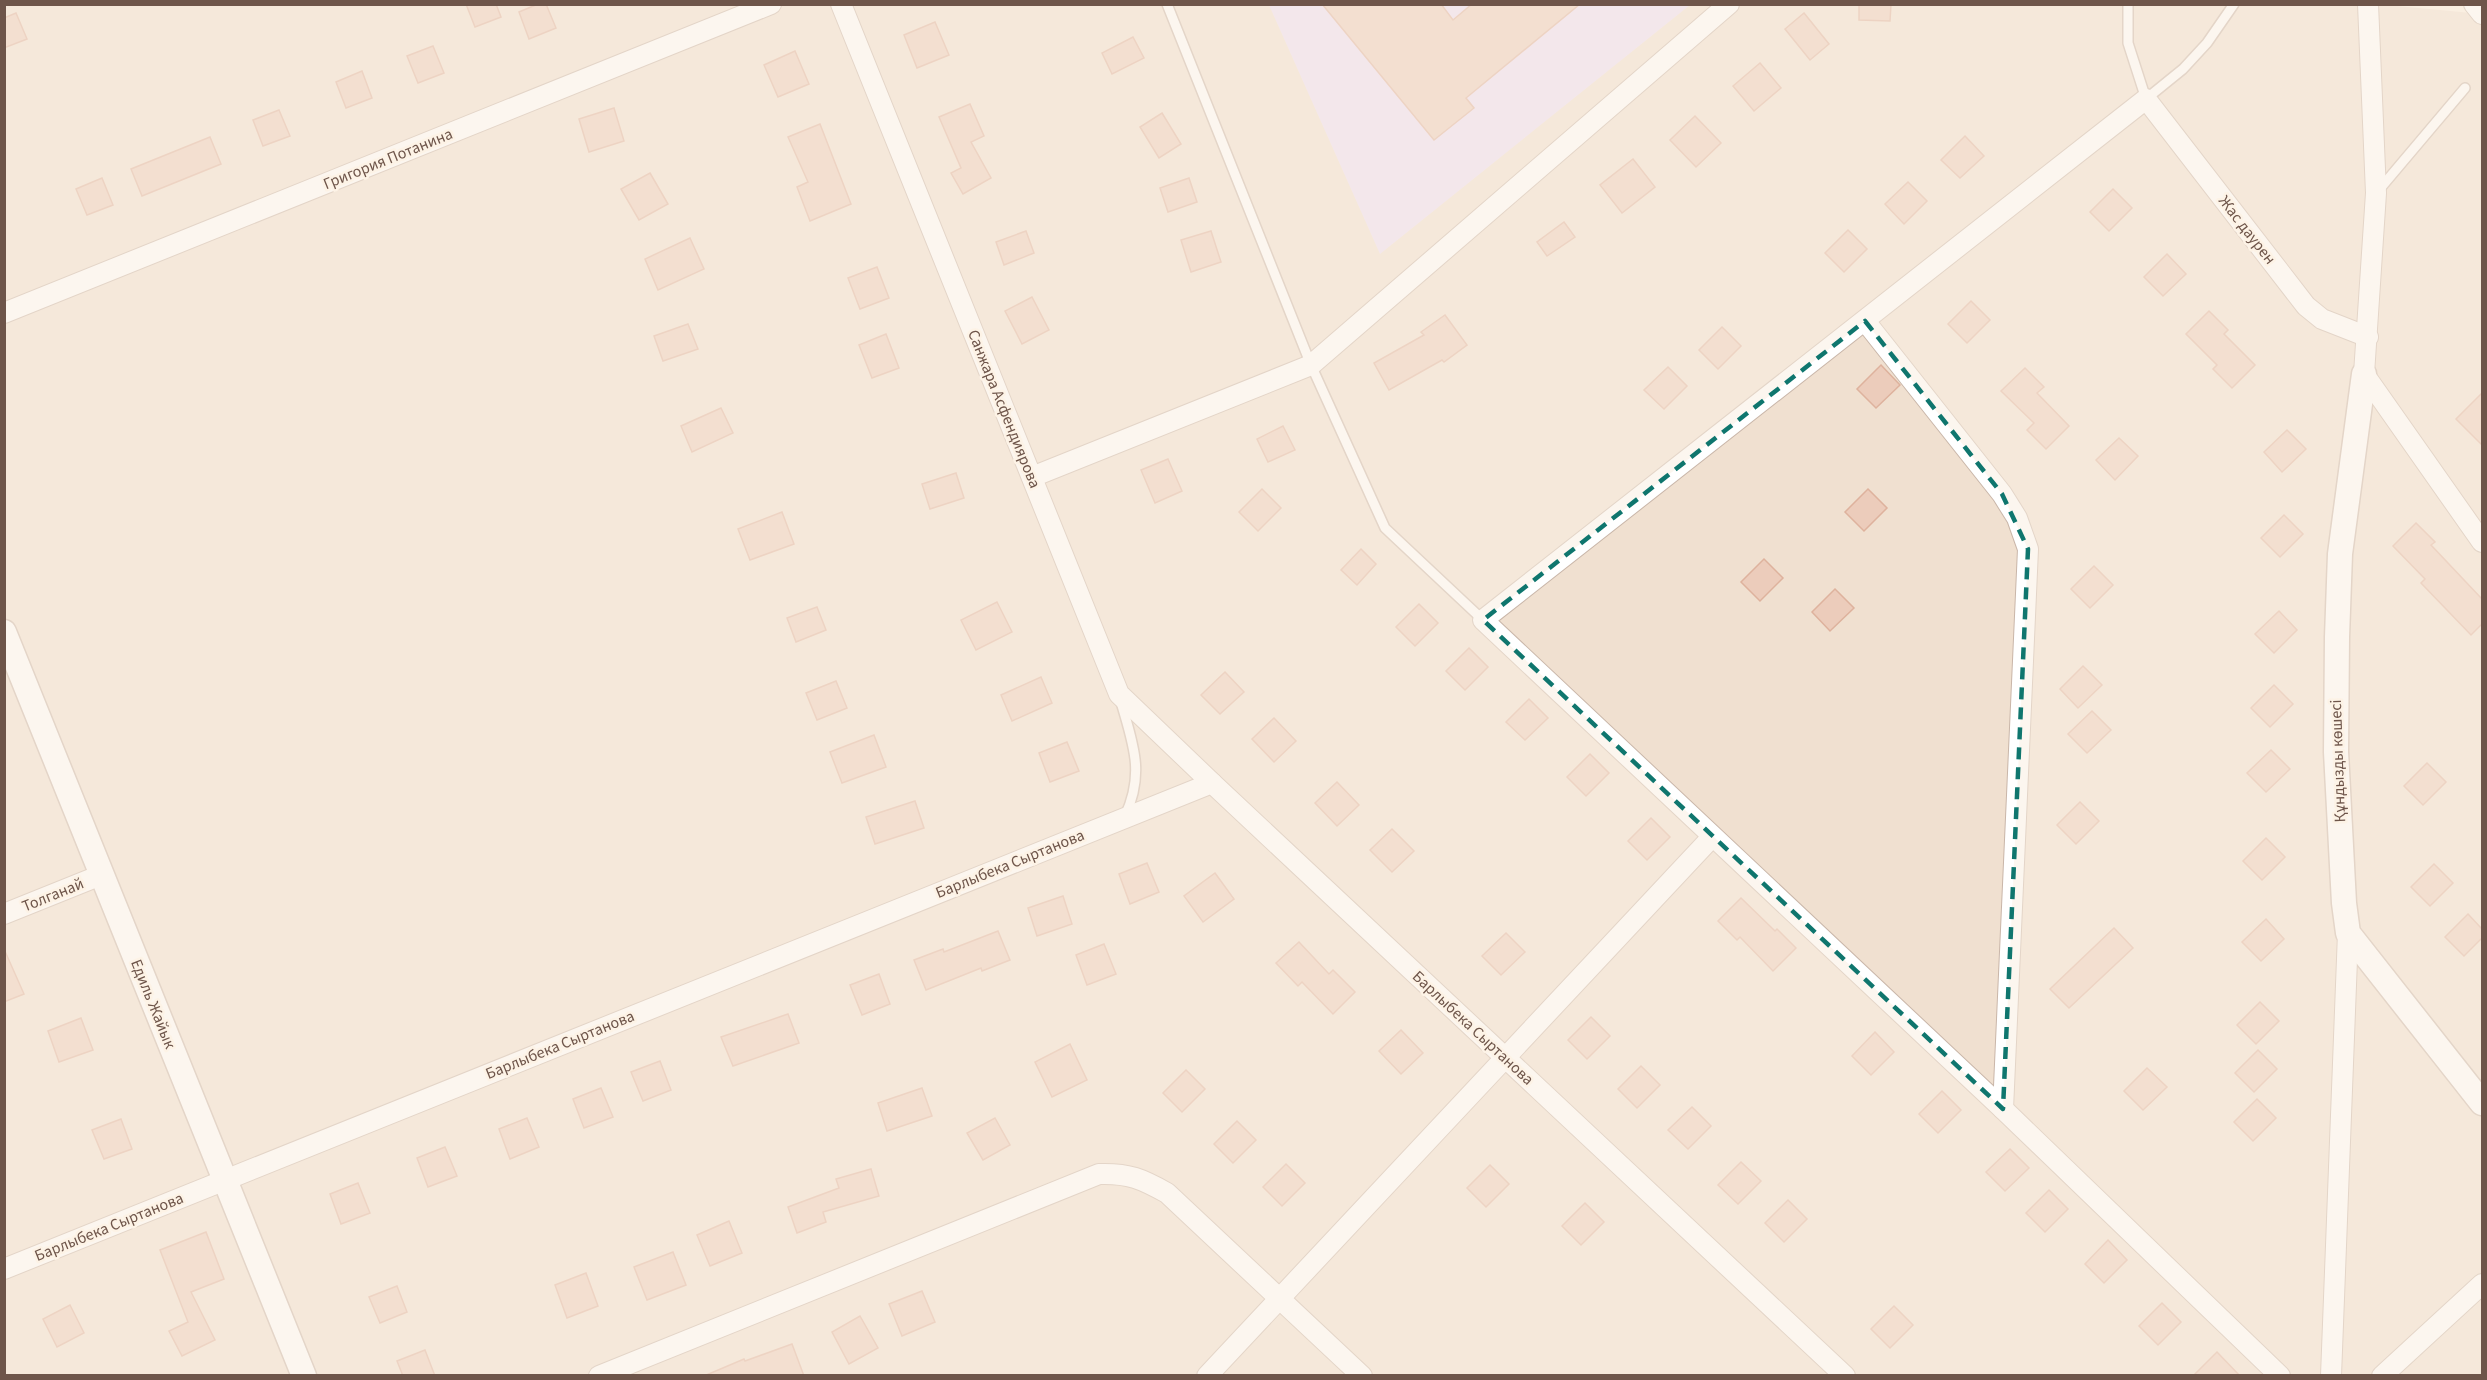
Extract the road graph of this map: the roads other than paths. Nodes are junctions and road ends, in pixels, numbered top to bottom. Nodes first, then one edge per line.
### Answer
1 (771, 4) edge
2 (841, 4) edge
3 (1167, 4) edge
4 (1729, 4) edge
5 (2128, 4) edge
6 (2234, 4) edge
7 (2368, 4) edge
8 (2474, 4) edge
9 (2482, 14) edge
10 (2465, 88) dead end
11 (2146, 99) junction
12 (2376, 193) junction
13 (4, 313) edge
14 (1865, 321) junction
15 (2368, 337) junction
16 (1311, 366) junction
17 (2364, 374) junction
18 (1032, 477) junction
19 (2482, 542) edge
20 (1483, 620) junction
21 (4, 632) edge
22 (1119, 694) junction
23 (1212, 783) junction
24 (1124, 818) junction
25 (1712, 837) junction
26 (101, 875) junction
27 (4, 914) edge
28 (2348, 933) junction
29 (1505, 1058) junction
30 (2482, 1103) edge
31 (2003, 1109) junction
32 (225, 1180) junction
33 (4, 1269) edge
34 (2482, 1284) edge
35 (1280, 1299) junction
36 (303, 1376) edge
37 (599, 1376) edge
38 (1208, 1376) edge
39 (1362, 1376) edge
40 (1845, 1376) edge
41 (2280, 1376) edge
42 (2331, 1376) edge
43 (2382, 1376) edge

1 - 13 street, Григория Потанина
2 - 18 street, Санжара Асфендиярова
3 - 16 lane
4 - 16 street
5 - 11 lane
6 - 11 lane
7 - 12 street
8 - 9 street
10 - 12 lane
11 - 14 street
11 - 15 street, Жас даурен
12 - 15 street
14 - 20 street
14 - 31 street
15 - 17 street
16 - 18 street
16 - 20 lane
17 - 19 street
17 - 28 street, Құндызды көшесі
18 - 22 street, Санжара Асфендиярова
20 - 25 street
21 - 26 street, Едиль Жайык
22 - 23 street, Санжара Асфендиярова
22 - 24 lane
23 - 24 street, Барлыбека Сыртанова
23 - 29 street, Барлыбека Сыртанова
24 - 32 street, Барлыбека Сыртанова
25 - 29 street
25 - 31 street
26 - 27 street, Толганай
26 - 32 street, Едиль Жайык
28 - 30 street
28 - 42 street
29 - 35 street
29 - 40 street, Барлыбека Сыртанова
31 - 41 street
32 - 33 street, Барлыбека Сыртанова
32 - 36 street, Едиль Жайык
34 - 43 street
35 - 37 street
35 - 38 street
35 - 39 street

